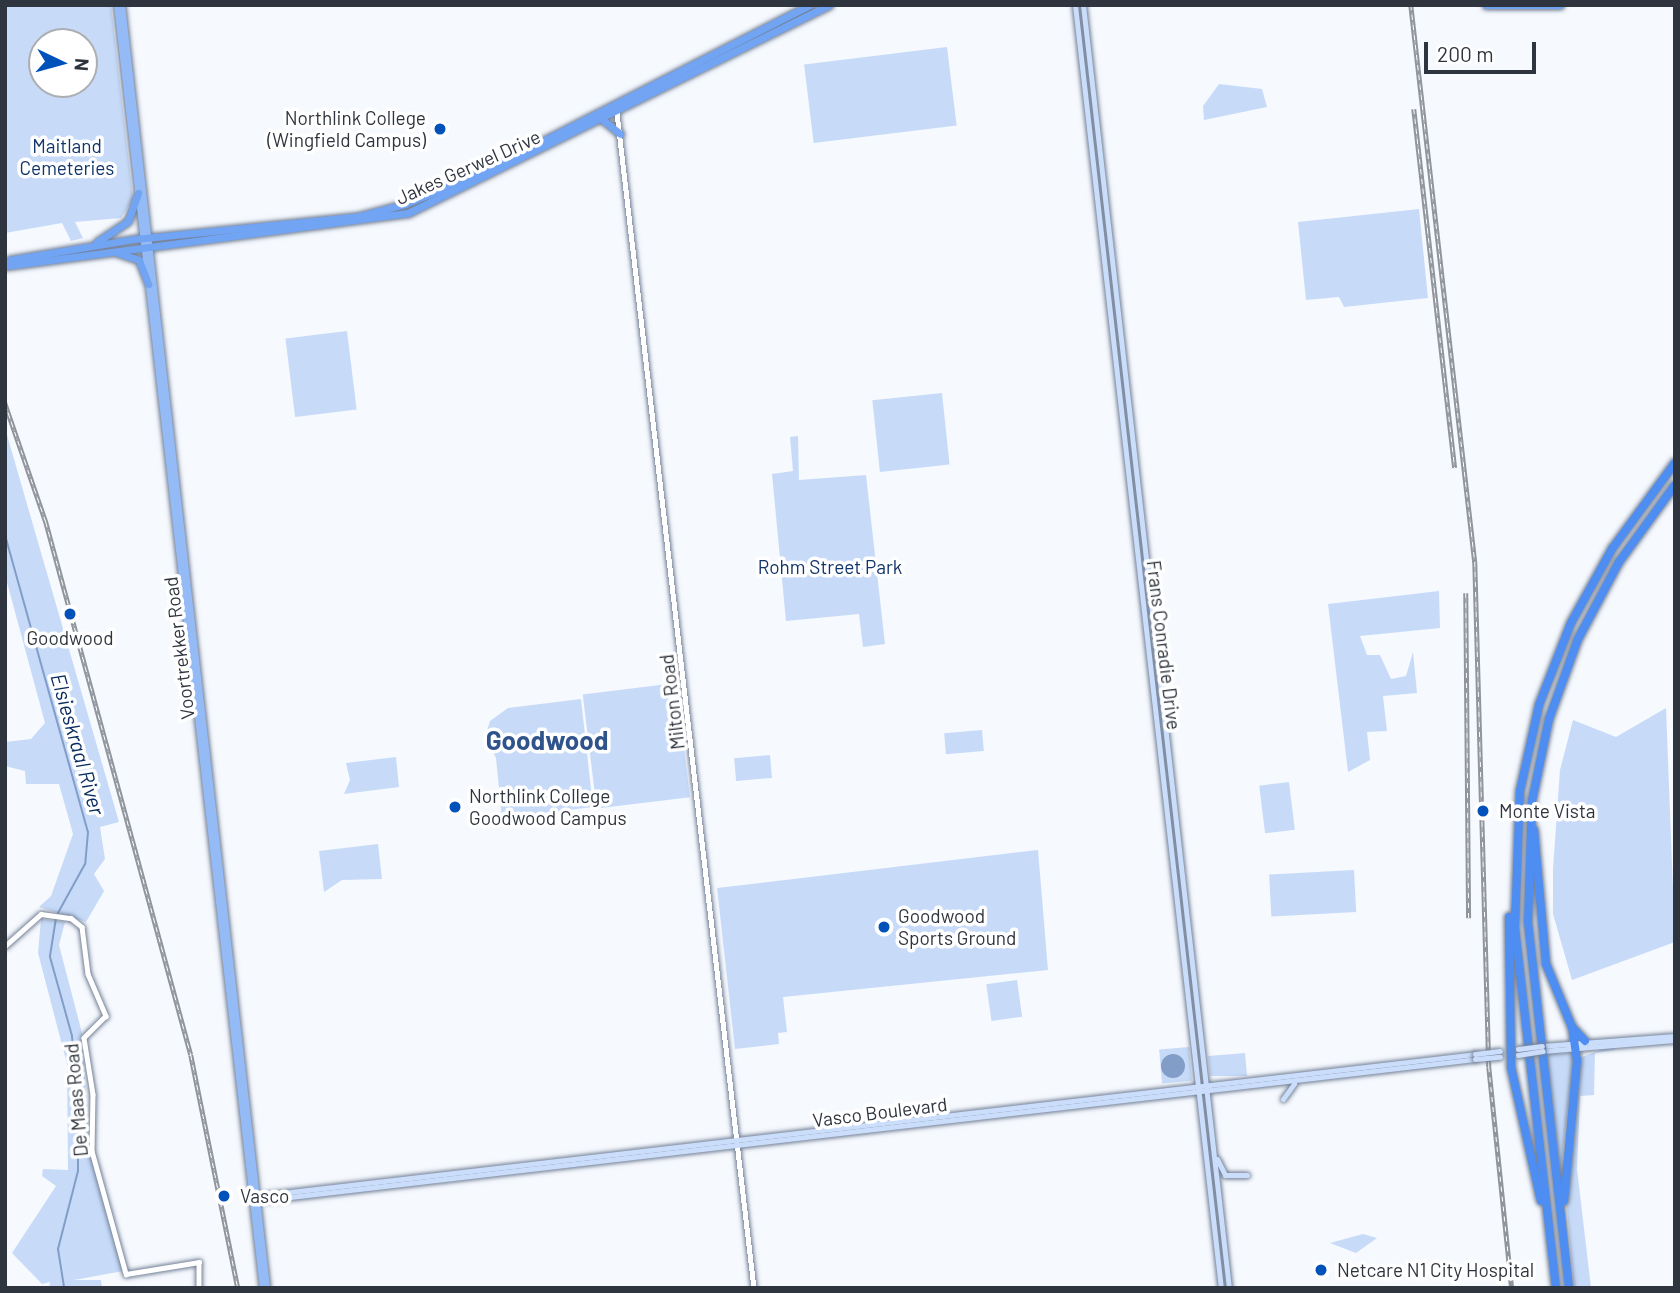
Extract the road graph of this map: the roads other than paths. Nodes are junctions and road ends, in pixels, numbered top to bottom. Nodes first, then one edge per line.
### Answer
1 (809, 5) edge
2 (829, 5) edge
3 (1075, 5) edge
4 (1083, 5) edge
5 (1486, 5) edge
6 (1560, 5) edge
7 (119, 7) edge
8 (656, 82) junction
9 (617, 113) junction
10 (603, 120) junction
11 (620, 134) junction
12 (540, 141) junction
13 (480, 182) junction
14 (138, 193) junction
15 (405, 204) junction
16 (396, 216) junction
17 (146, 238) junction
18 (90, 245) junction
19 (147, 247) junction
20 (111, 252) junction
21 (9, 263) edge
22 (148, 284) junction
23 (1675, 463) edge
24 (1675, 485) edge
25 (1538, 764) junction
26 (1514, 843) junction
27 (5, 946) edge
28 (1572, 1027) junction
29 (1675, 1038) edge
30 (1585, 1041) junction
31 (1572, 1045) junction
32 (1508, 1053) junction
33 (1475, 1057) junction
34 (1300, 1082) junction
35 (1203, 1089) junction
36 (1283, 1099) dead end
37 (738, 1142) junction
38 (1213, 1146) junction
39 (1237, 1168) dead end
40 (1247, 1175) dead end
41 (1232, 1176) junction
42 (255, 1199) junction
43 (1551, 1249) junction
44 (199, 1288) edge
45 (265, 1288) edge
46 (754, 1288) edge
47 (1221, 1288) edge
48 (1229, 1288) edge
49 (1556, 1288) edge
50 (1570, 1288) edge

1 - 8 highway, Jakes Gerwel Drive
2 - 9 highway, Jakes Gerwel Drive
3 - 35 main road, Frans Conradie Drive
4 - 35 main road, Frans Conradie Drive
5 - 6 highway
7 - 14 main road, Voortrekker Road
7 - 17 main road, Voortrekker Road
8 - 9 highway
8 - 12 highway, Jakes Gerwel Drive
9 - 10 highway, Jakes Gerwel Drive
9 - 11 street, Milton Road
9 - 12 highway
10 - 11 highway
10 - 13 highway, Jakes Gerwel Drive
11 - 37 street, Milton Road
12 - 15 highway, Jakes Gerwel Drive
13 - 15 highway
13 - 16 highway, Jakes Gerwel Drive
14 - 17 main road, Voortrekker Road
14 - 18 highway
15 - 16 highway
15 - 17 highway, Jakes Gerwel Drive
16 - 19 highway, Jakes Gerwel Drive
17 - 18 highway, Jakes Gerwel Drive
17 - 19 main road, Voortrekker Road
18 - 21 highway, Jakes Gerwel Drive
19 - 20 highway, Jakes Gerwel Drive
19 - 22 main road, Voortrekker Road
19 - 42 main road, Voortrekker Road
20 - 21 highway, Jakes Gerwel Drive
20 - 22 highway
22 - 42 main road, Voortrekker Road
23 - 26 highway
24 - 25 highway
25 - 28 highway
25 - 50 highway
26 - 32 highway
26 - 43 highway
27 - 44 street, De Maas Road
28 - 30 highway
28 - 31 highway
29 - 30 main road
29 - 31 main road
30 - 31 main road
31 - 32 main road, Vasco Boulevard, bridge
31 - 50 highway
32 - 33 main road, Vasco Boulevard, bridge
32 - 43 highway
33 - 34 main road, Vasco Boulevard
33 - 35 main road, Vasco Boulevard
34 - 35 main road, Vasco Boulevard
34 - 36 main road
35 - 37 main road, Vasco Boulevard
35 - 38 main road, Frans Conradie Drive
35 - 47 main road, Frans Conradie Drive
37 - 42 main road, Vasco Boulevard
37 - 46 street, Milton Road
38 - 41 main road
38 - 48 main road, Frans Conradie Drive
39 - 41 main road
40 - 41 main road
42 - 45 main road, Voortrekker Road
43 - 49 highway

